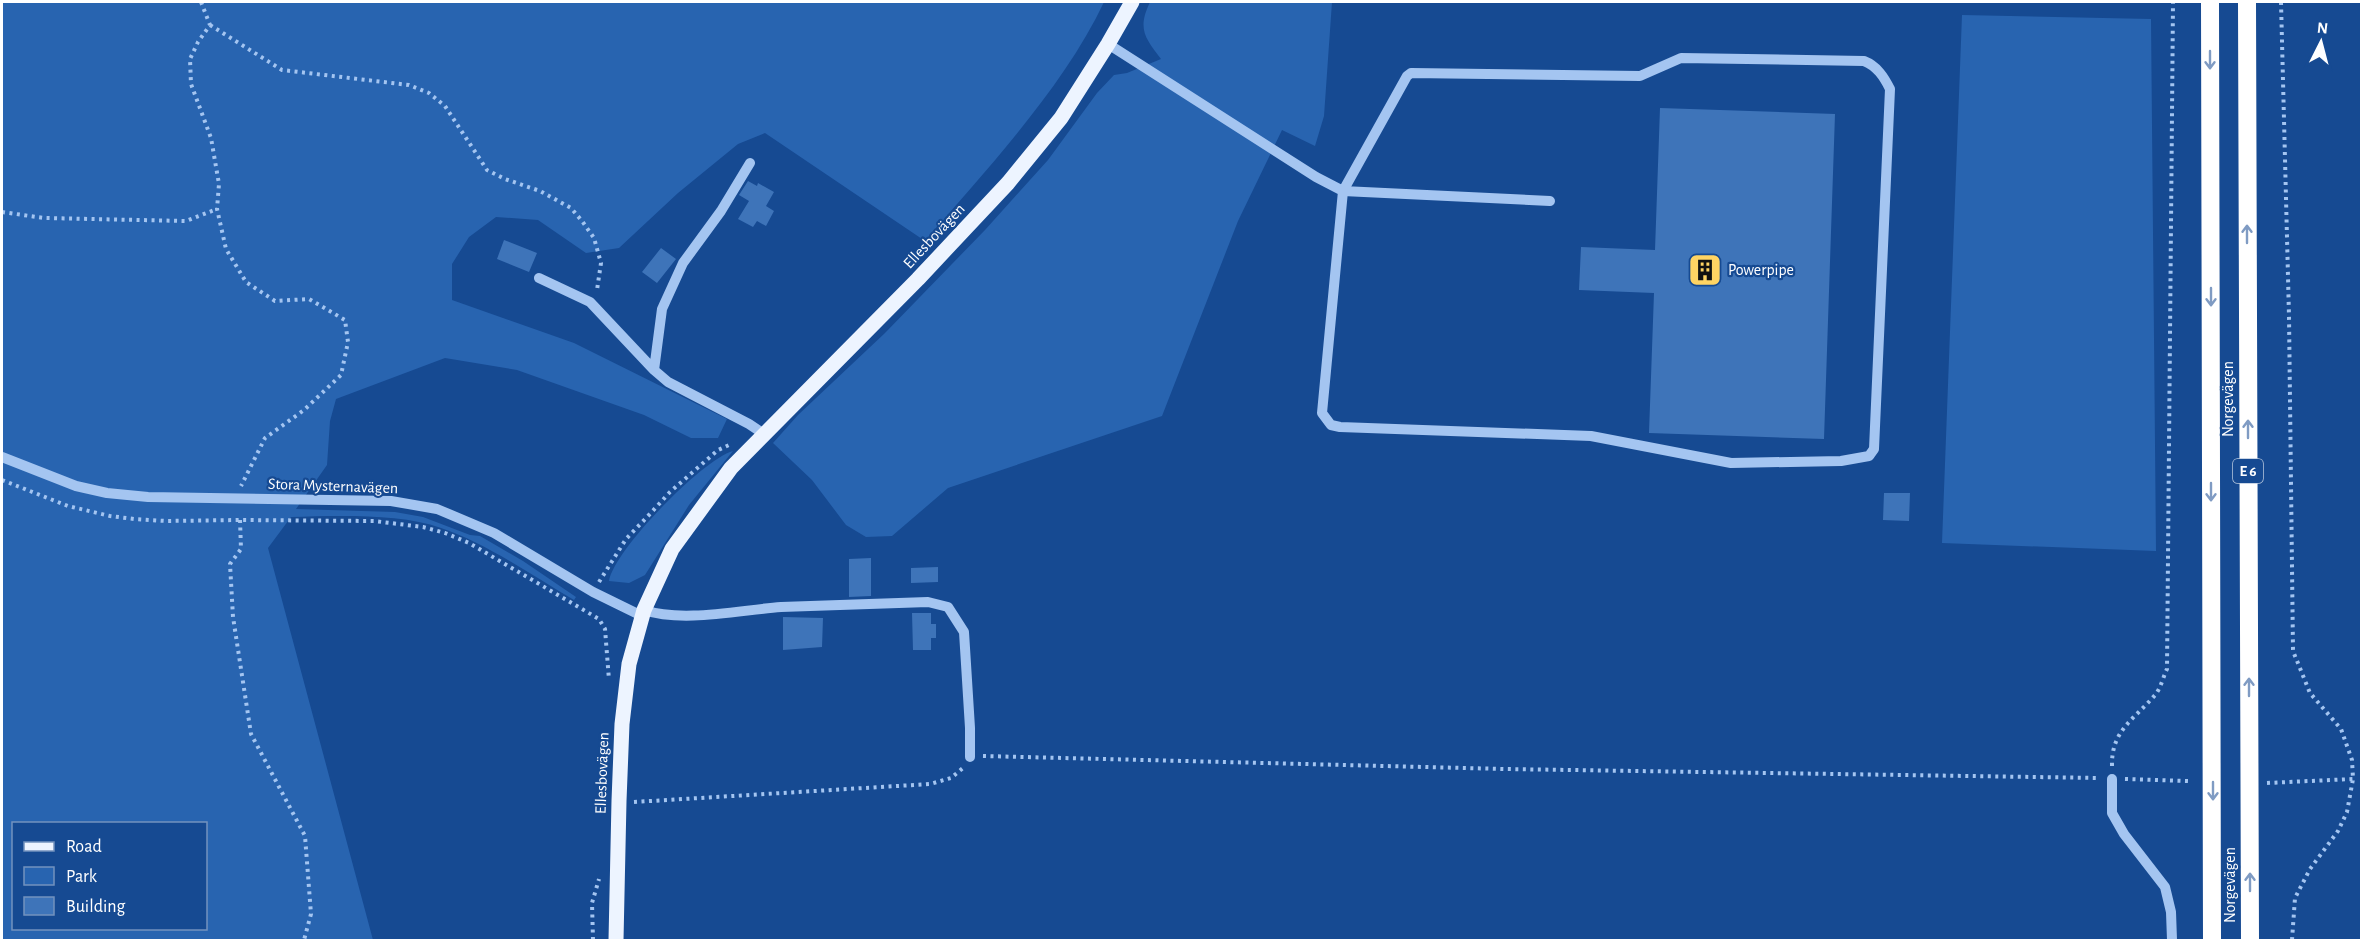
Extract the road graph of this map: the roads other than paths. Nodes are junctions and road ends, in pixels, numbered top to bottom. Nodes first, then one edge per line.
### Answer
1 (1132, 2) edge
2 (2210, 2) edge
3 (2247, 2) edge
4 (1108, 45) junction
5 (750, 163) dead end
6 (1343, 191) junction
7 (1550, 201) dead end
8 (539, 278) dead end
9 (654, 370) junction
10 (758, 431) junction
11 (2, 457) edge
12 (643, 613) junction
13 (970, 757) road end
14 (2112, 779) road end
15 (616, 940) edge
16 (2172, 940) edge
17 (2212, 940) edge
18 (2250, 940) edge

1 - 4 main road, Ellesbovägen
2 -> 17 highway, Norgevägen / E 6
18 -> 3 highway, Norgevägen / E 6
4 - 6 street
4 - 10 main road, Ellesbovägen
5 - 9 street
6 - 6 street
6 - 7 street
8 - 9 street
9 - 10 street
10 - 12 main road, Ellesbovägen
11 - 12 street, Stora Mysternavägen
12 - 13 street
12 - 15 main road, Ellesbovägen
14 - 16 street

